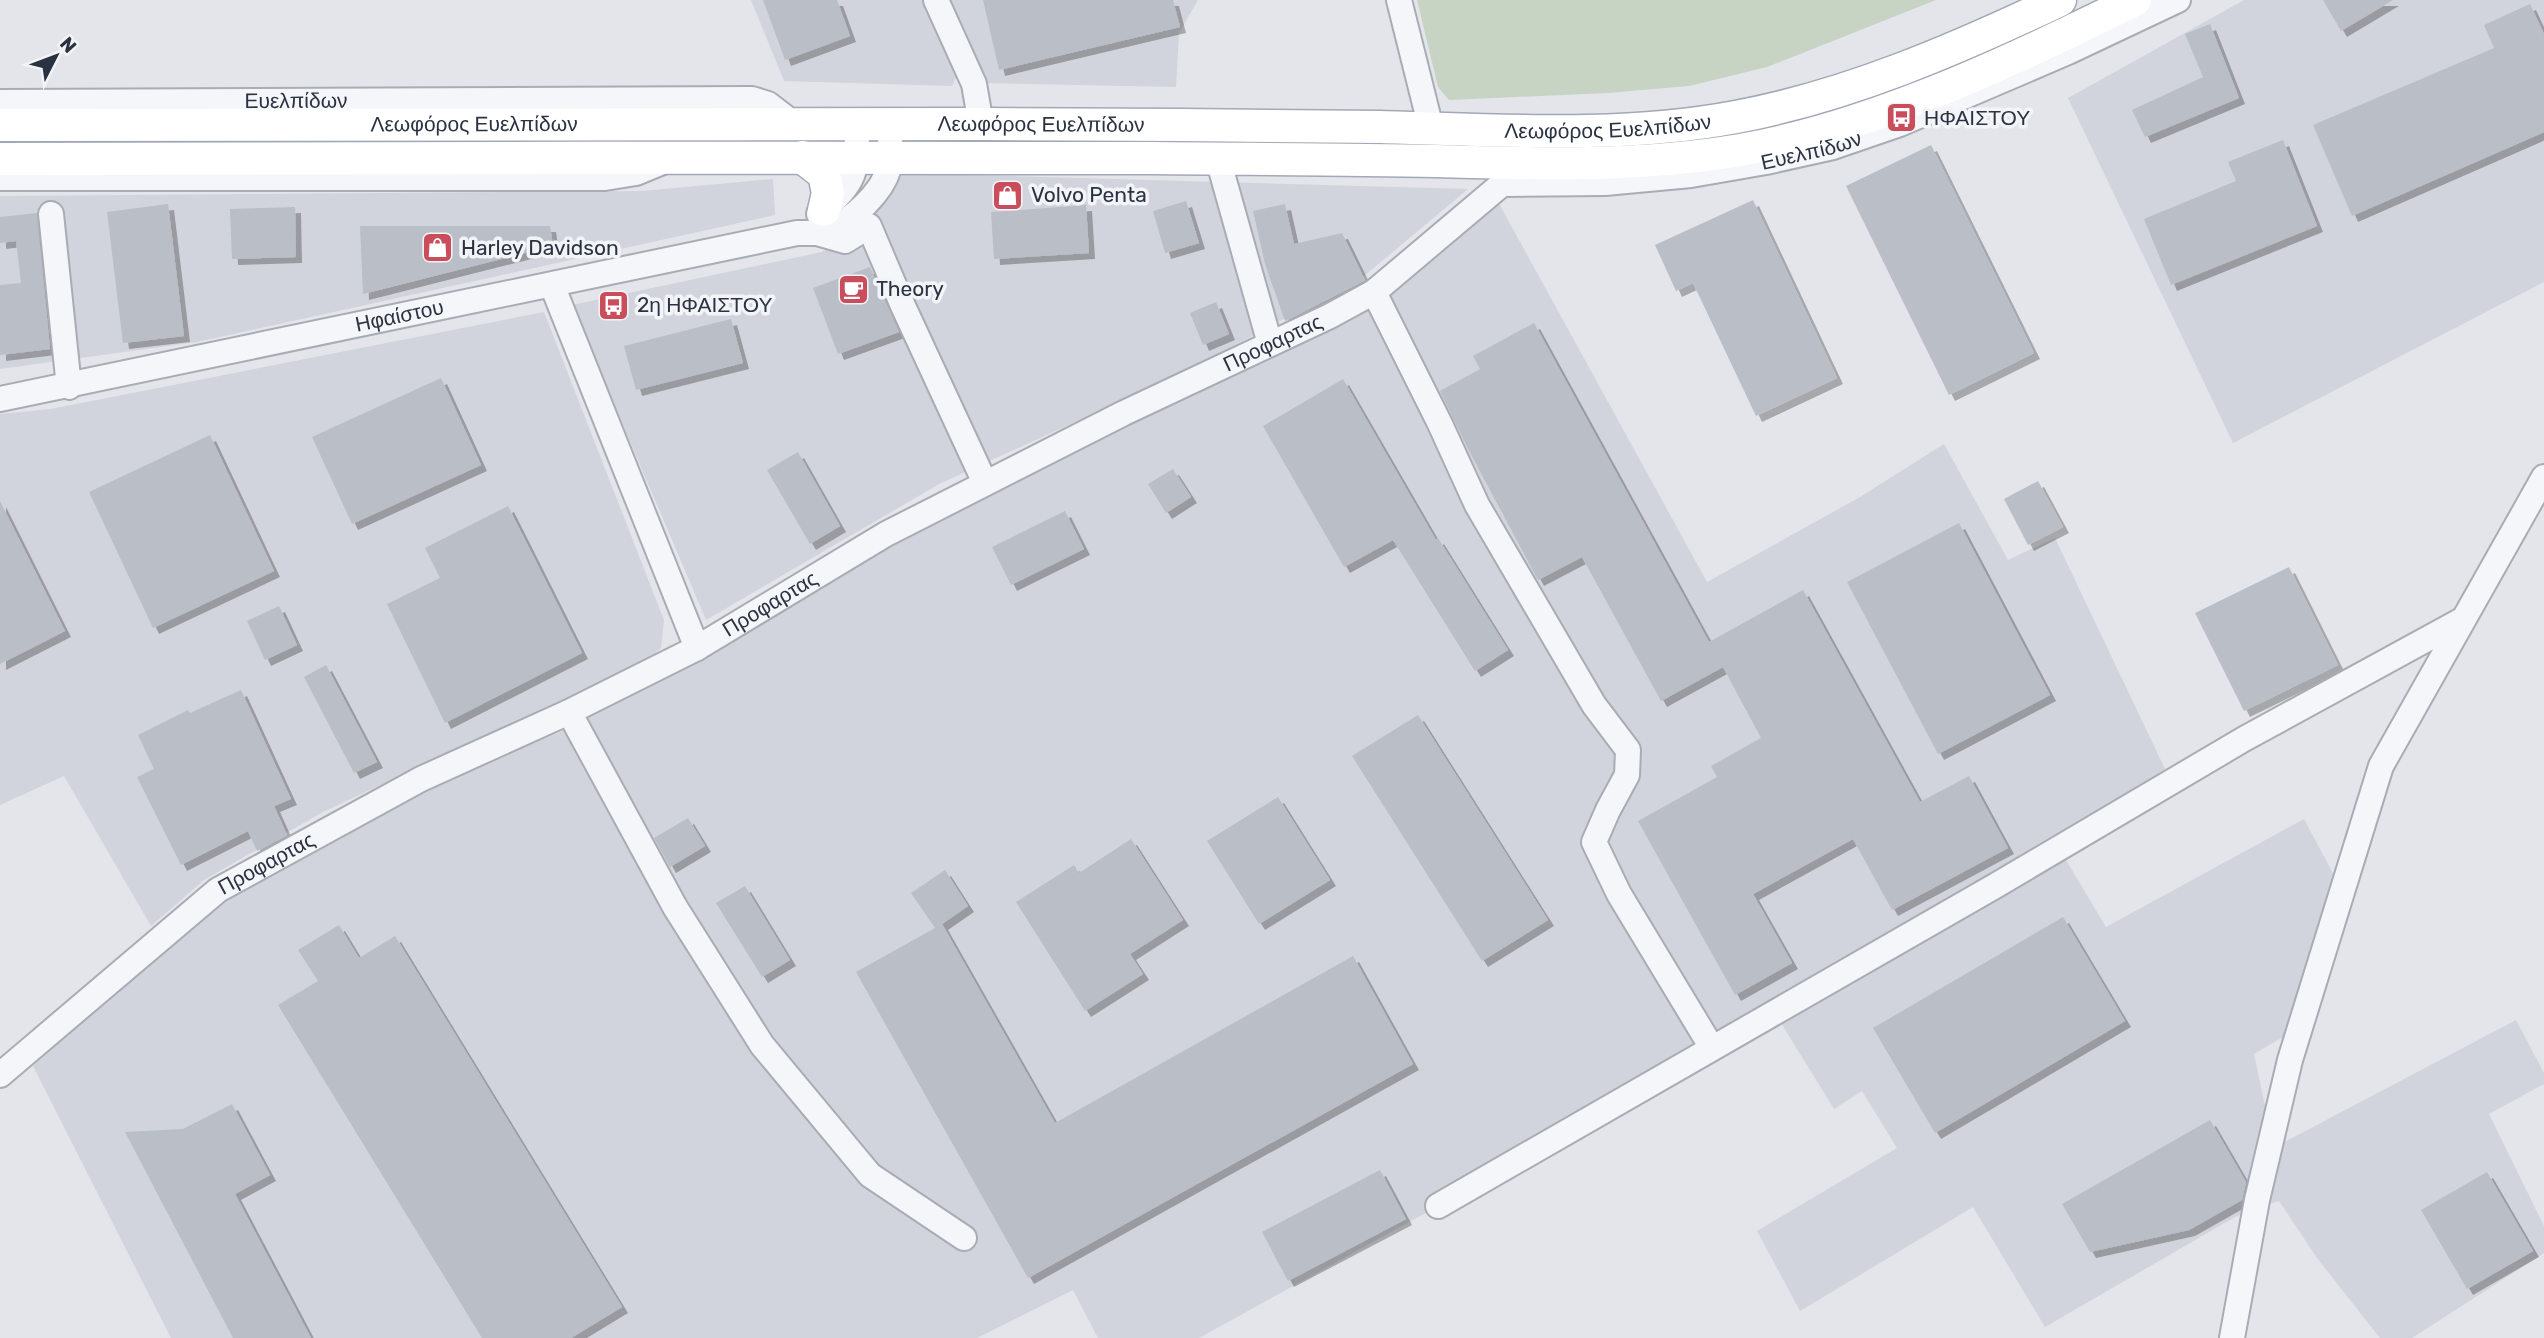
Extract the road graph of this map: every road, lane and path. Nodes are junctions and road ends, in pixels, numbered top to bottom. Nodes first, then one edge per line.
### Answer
1 (936, 0) edge
2 (1398, 0) edge
3 (2135, 0) edge
4 (2178, 0) edge
5 (2055, 2) edge
6 (2066, 44) junction
7 (0, 102) edge
8 (794, 124) junction
9 (856, 124) junction
10 (889, 124) junction
11 (981, 124) junction
12 (0, 125) edge
13 (1431, 128) junction
14 (802, 157) junction
15 (857, 157) junction
16 (905, 158) junction
17 (0, 159) edge
18 (1218, 159) junction
19 (148, 168) junction
20 (1546, 174) junction
21 (0, 178) edge
22 (51, 214) dead end
23 (813, 225) junction
24 (551, 285) junction
25 (1374, 292) junction
26 (1270, 344) junction
27 (69, 387) junction
28 (0, 399) edge
29 (2544, 477) edge
30 (985, 484) junction
31 (2460, 621) junction
32 (697, 648) junction
33 (569, 712) junction
34 (1712, 1048) junction
35 (0, 1075) edge
36 (1438, 1206) dead end
37 (964, 1238) dead end
38 (2232, 1338) edge

1 - 11 street
2 - 13 street
3 - 6 main road, Λεωφόρος Ευελπίδων
4 - 6 street
5 - 13 main road, Λεωφόρος Ευελπίδων
6 - 20 main road, Λεωφόρος Ευελπίδων
7 - 8 street, Ευελπίδων
8 - 9 main road, Λεωφόρος Ευελπίδων
8 - 12 main road, Λεωφόρος Ευελπίδων
9 - 10 main road, Λεωφόρος Ευελπίδων
9 - 15 street
10 - 11 main road, Λεωφόρος Ευελπίδων
10 - 16 street, Ηφαίστου
11 - 13 main road, Λεωφόρος Ευελπίδων
14 - 15 main road, Λεωφόρος Ευελπίδων
14 - 19 main road, Λεωφόρος Ευελπίδων
14 - 23 main road
15 - 16 main road, Λεωφόρος Ευελπίδων
15 - 23 street
16 - 18 main road, Λεωφόρος Ευελπίδων
16 - 23 street, Ηφαίστου
17 - 19 main road, Λεωφόρος Ευελπίδων
18 - 20 main road, Λεωφόρος Ευελπίδων
18 - 26 street
19 - 21 street
20 - 25 street, Προφαρτας
22 - 27 street
23 - 24 street, Ηφαίστου
23 - 30 street
24 - 27 street, Ηφαίστου
24 - 32 street
25 - 26 street, Προφαρτας
25 - 34 street
26 - 30 street, Προφαρτας
27 - 28 street, Ηφαίστου
29 - 31 street
30 - 32 street, Προφαρτας
31 - 34 street
31 - 38 street
32 - 33 street, Προφαρτας
33 - 35 street, Προφαρτας
33 - 37 street
34 - 36 street

